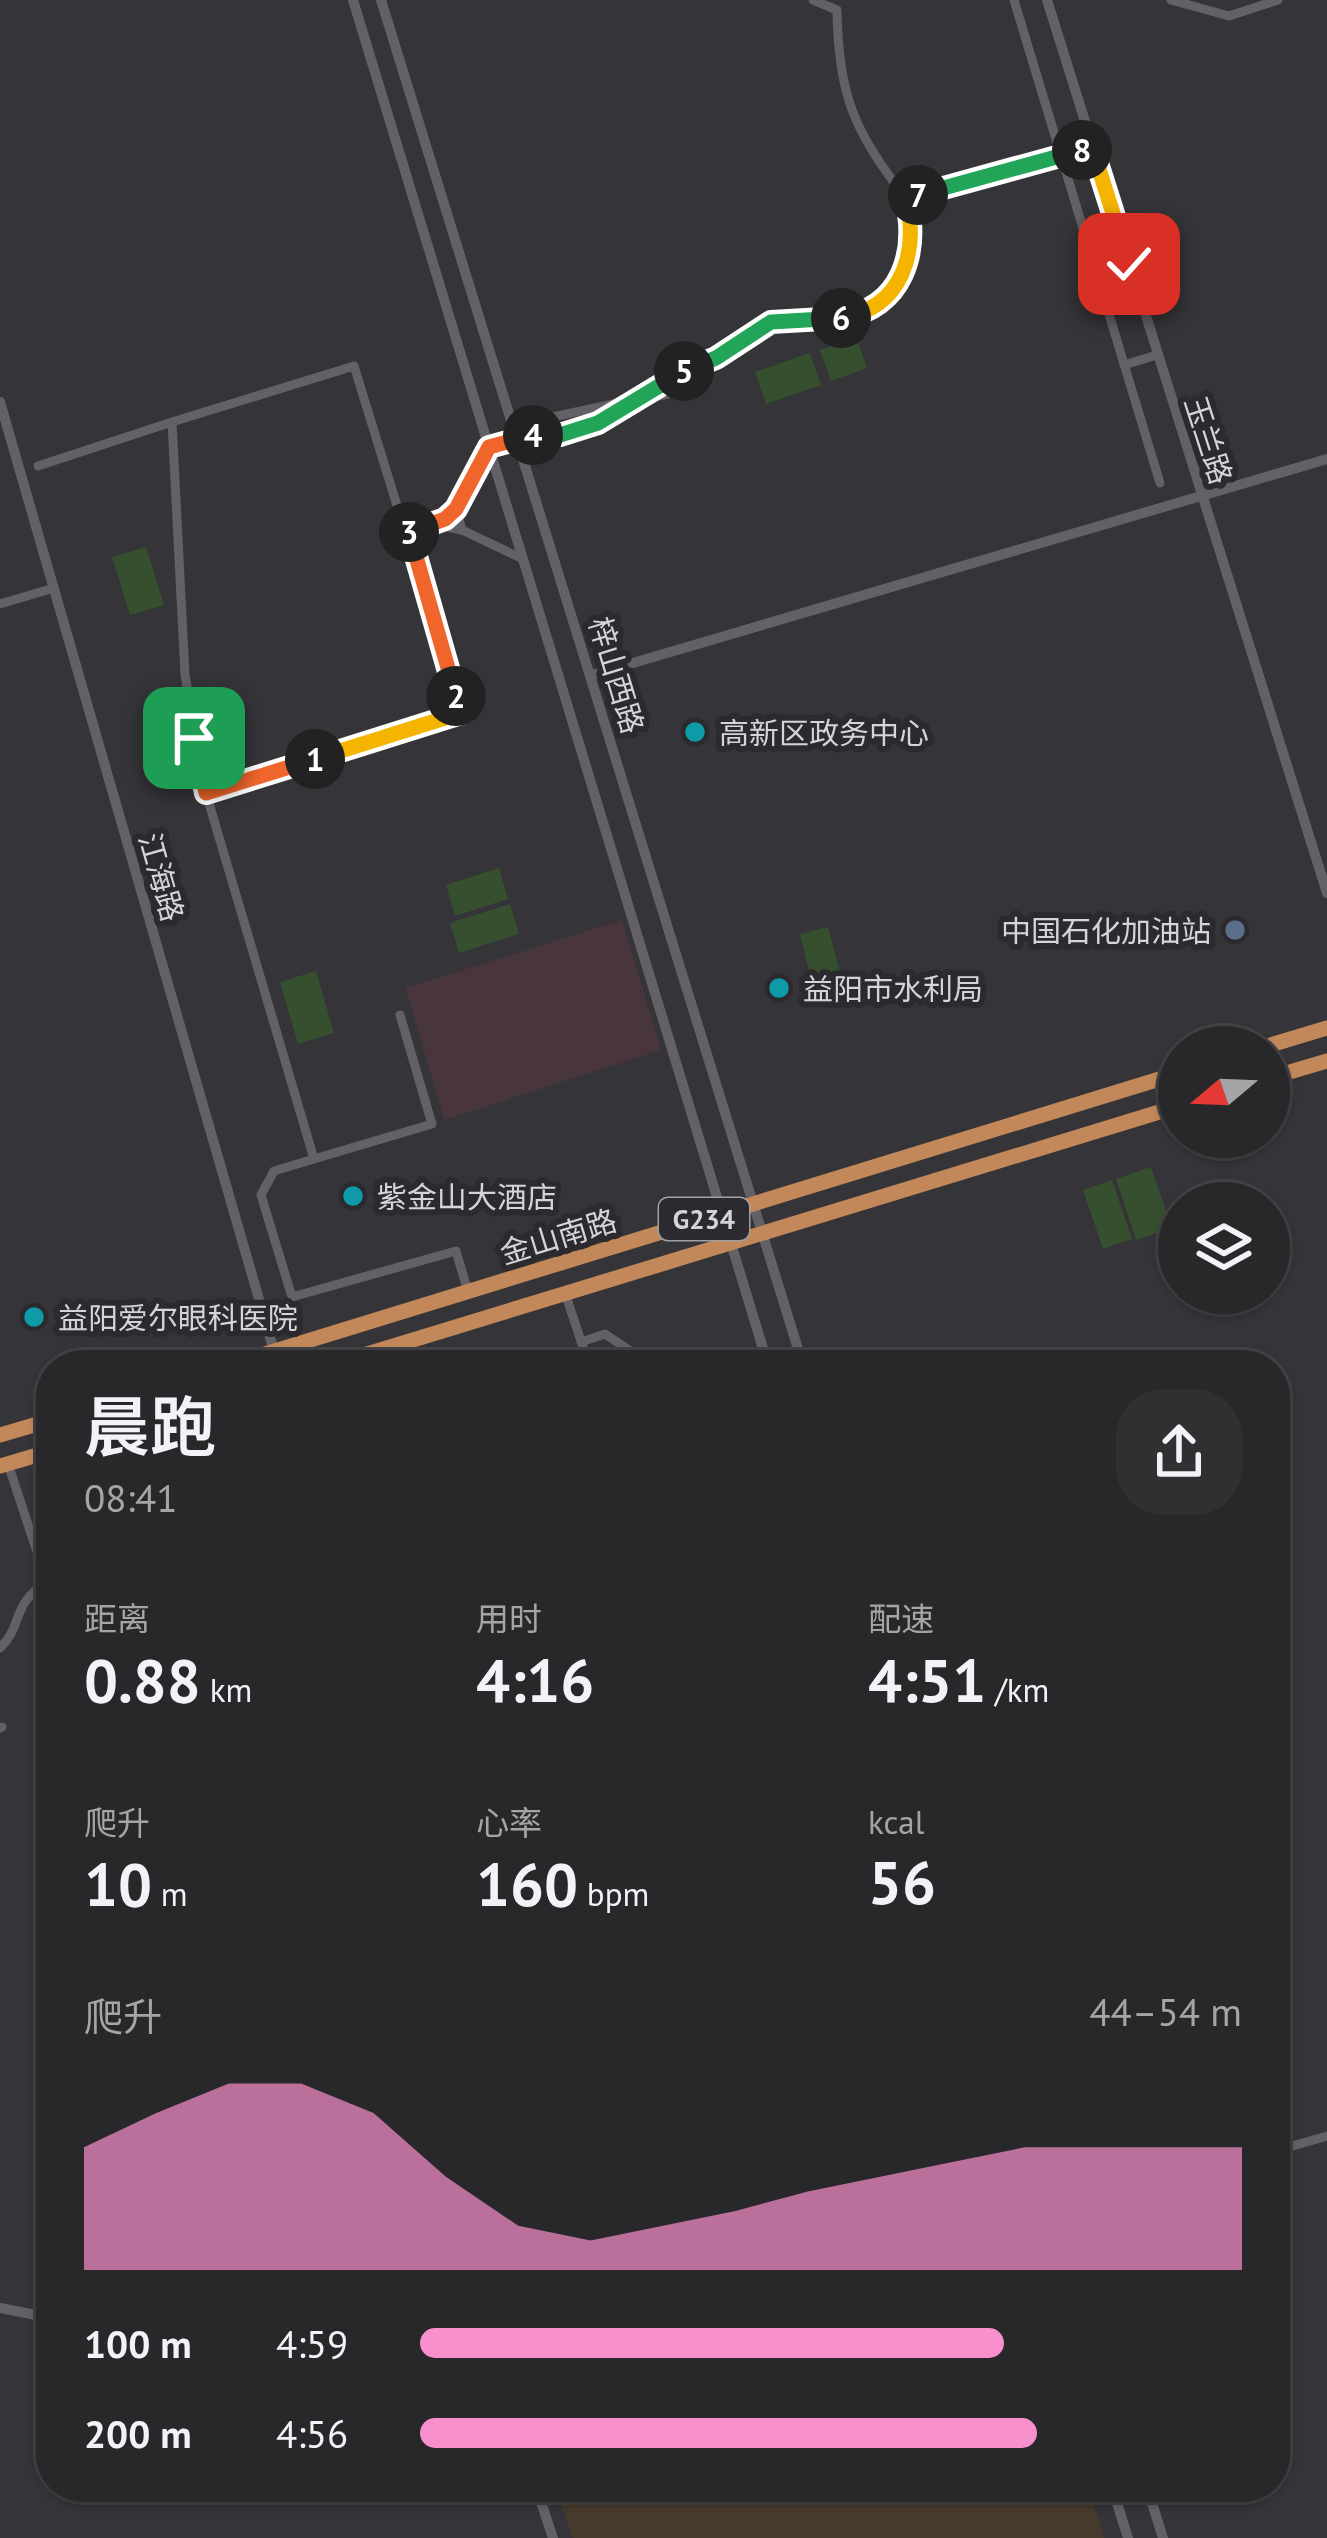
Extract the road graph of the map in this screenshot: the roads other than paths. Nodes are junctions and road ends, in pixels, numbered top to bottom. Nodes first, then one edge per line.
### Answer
1 (353, 0) edge
2 (381, 0) edge
3 (812, 0) edge
4 (1014, 0) edge
5 (1047, 0) edge
6 (1171, 0) edge
7 (1278, 0) edge
8 (1092, 147) junction
9 (1060, 156) junction
10 (906, 198) junction
11 (1129, 264) junction
12 (1096, 274) junction
13 (1157, 355) junction
14 (716, 358) junction
15 (1124, 365) junction
16 (646, 397) junction
17 (0, 402) edge
18 (620, 405) junction
19 (172, 422) junction
20 (541, 432) junction
21 (520, 439) junction
22 (489, 447) junction
23 (1327, 459) edge
24 (38, 466) dead end
25 (1160, 483) dead end
26 (1203, 498) junction
27 (456, 509) junction
28 (462, 530) junction
29 (410, 534) junction
30 (524, 559) junction
31 (54, 588) junction
32 (0, 604) edge
33 (592, 675) junction
34 (206, 793) junction
35 (1327, 893) edge
36 (400, 1016) dead end
37 (1327, 1028) edge
38 (1290, 1039) edge
39 (1327, 1060) edge
40 (1290, 1071) edge
41 (1158, 1079) edge
42 (1158, 1112) edge
43 (314, 1159) junction
44 (754, 1204) junction
45 (722, 1214) junction
46 (763, 1233) junction
47 (731, 1242) junction
48 (468, 1292) junction
49 (565, 1293) junction
50 (581, 1342) junction
51 (274, 1350) edge
52 (299, 1350) edge
53 (380, 1350) edge
54 (584, 1350) edge
55 (628, 1350) edge
56 (763, 1350) edge
57 (798, 1350) edge
58 (36, 1425) edge
59 (0, 1436) edge
60 (36, 1455) edge
61 (4, 1465) edge
62 (36, 1548) edge
63 (36, 1593) edge
64 (0, 1648) edge
65 (1327, 2136) edge
66 (1290, 2147) edge
67 (0, 2308) edge
68 (36, 2315) edge
69 (541, 2502) edge
70 (1117, 2502) edge
71 (1152, 2502) edge
72 (554, 2538) edge
73 (1128, 2538) edge
74 (1163, 2538) edge

1 - 22 street, 梓山西路
2 - 21 street, 梓山西路
3 - 10 street
4 - 9 street
5 - 8 street, 玉兰路
6 - 7 street
8 - 9 street
8 - 11 street, 玉兰路
9 - 10 street
9 - 12 street
10 - 14 street
11 - 12 street
11 - 13 street, 玉兰路
12 - 15 street
13 - 15 street
13 - 26 street, 玉兰路
14 - 16 street
14 - 16 street
15 - 25 street
16 - 18 street
17 - 31 street, 江海路
18 - 20 street
18 - 20 street
19 - 24 street
19 - 29 street
19 - 34 street
20 - 21 street
21 - 22 street
21 - 33 street, 梓山西路
22 - 27 street
22 - 30 street, 梓山西路
23 - 26 street
26 - 33 street
26 - 35 street, 玉兰路
27 - 28 street
27 - 29 street
28 - 29 street
28 - 30 street
29 - 34 street
30 - 45 street, 梓山西路
31 - 32 street
31 - 51 street, 江海路
33 - 44 street, 梓山西路
34 - 43 street
36 - 43 street
37 - 38 highway
39 - 40 highway
41 - 44 highway, 金山南路 / G234
42 - 46 highway, 金山南路 / G234
43 - 48 street
44 - 45 highway, 金山南路 / G234
44 - 46 street, 梓山西路
45 - 47 street, 梓山西路
45 - 48 highway, 金山南路 / G234
46 - 47 highway, 金山南路 / G234
46 - 57 street, 梓山西路
47 - 49 highway, 金山南路 / G234
47 - 56 street, 梓山西路
48 - 52 highway, 金山南路 / G234
49 - 50 street
49 - 53 highway, 金山南路 / G234
50 - 54 street
50 - 55 street
58 - 59 highway
60 - 61 highway
61 - 62 street
63 - 64 street
65 - 66 street
67 - 68 street
69 - 72 street
70 - 73 street
71 - 74 street

